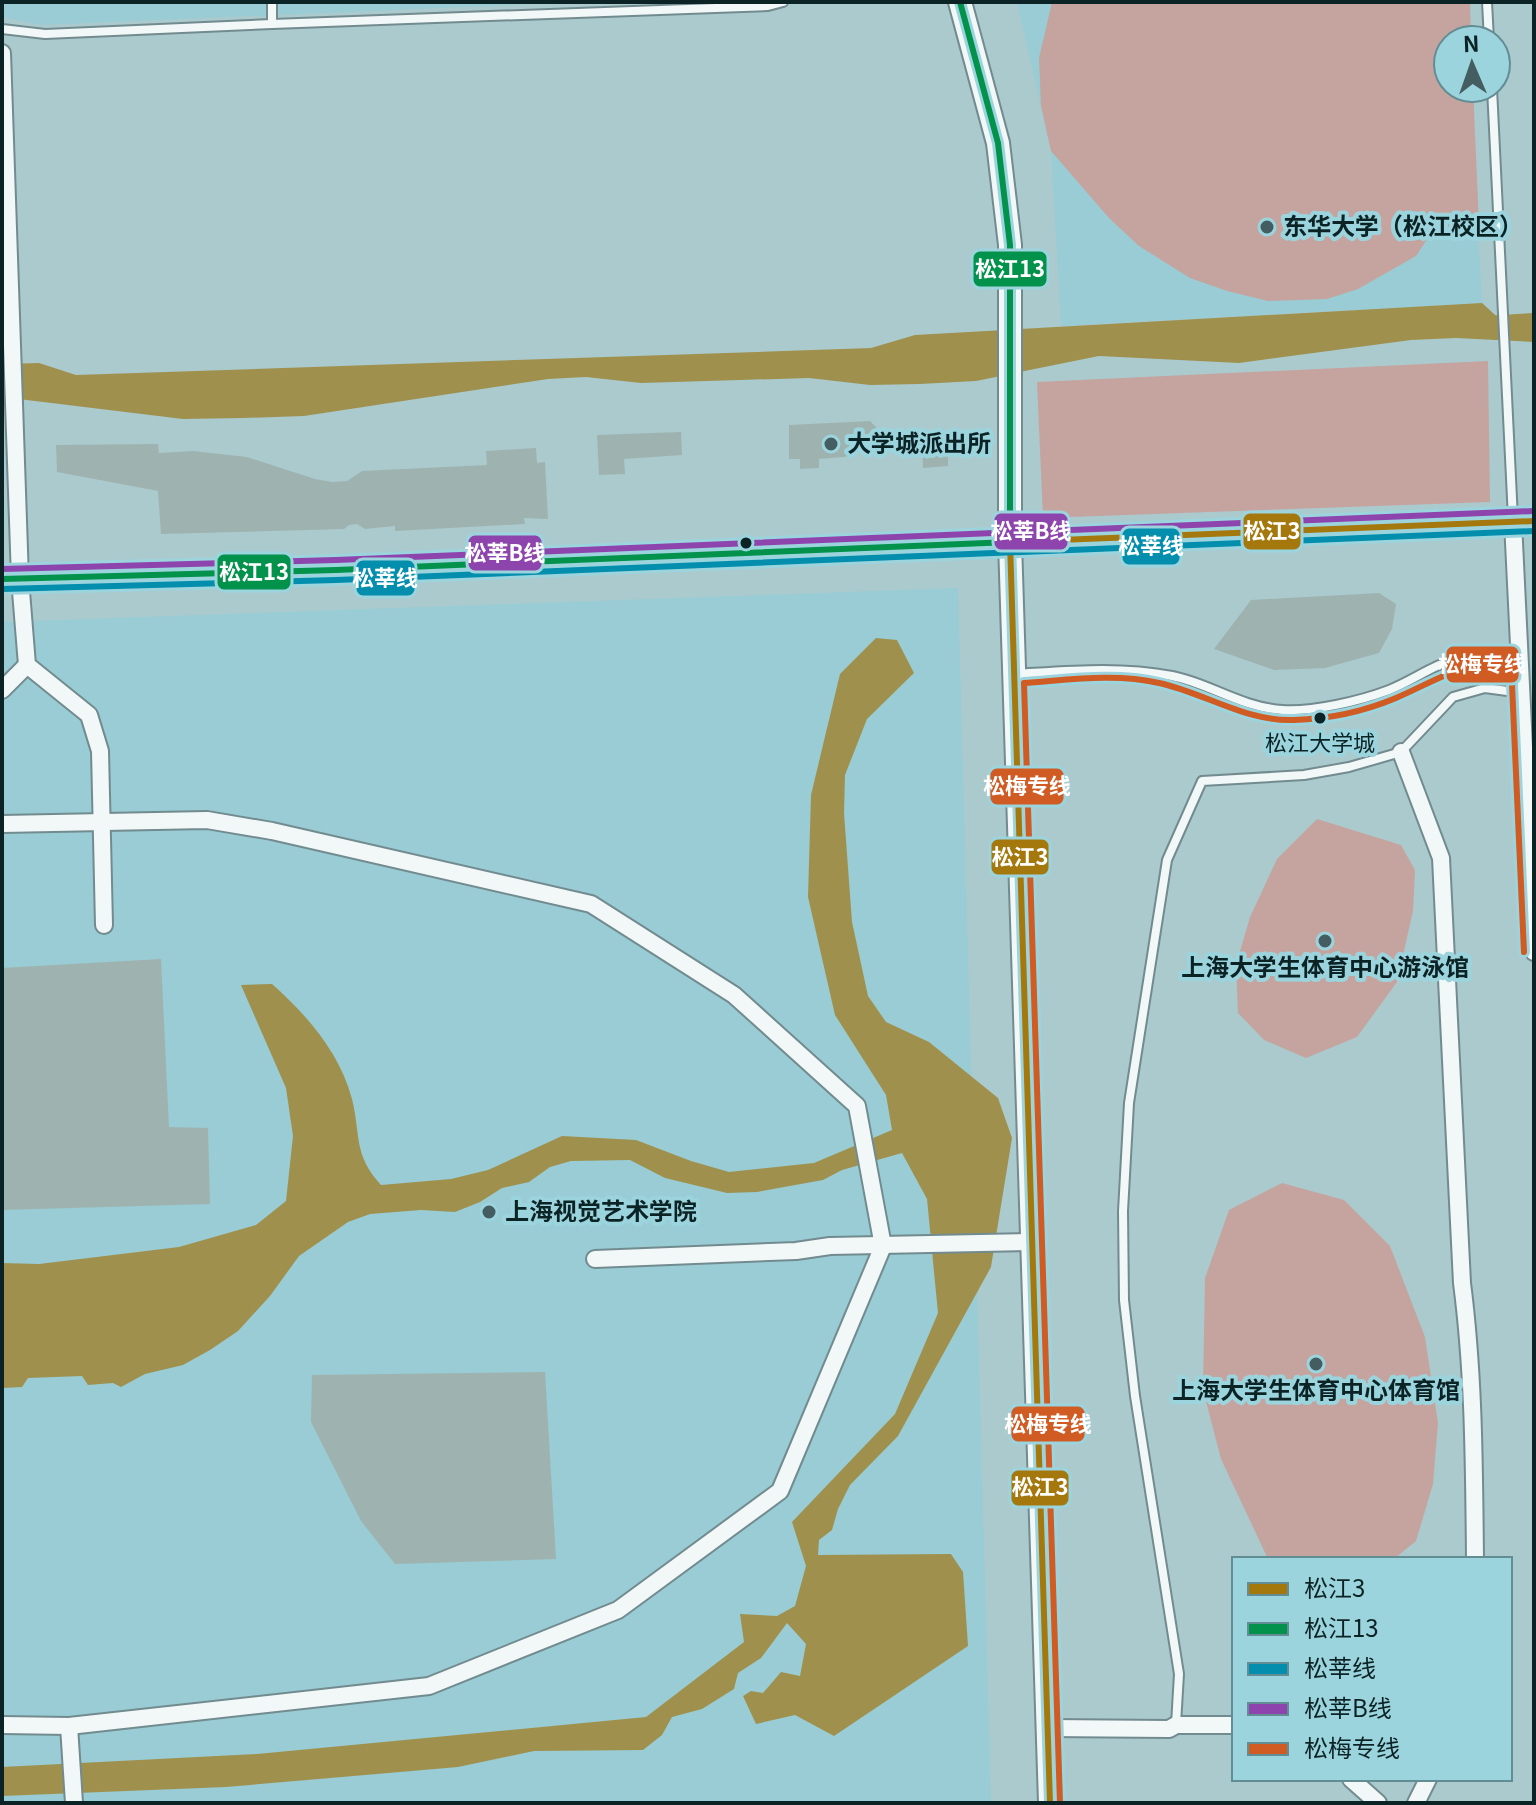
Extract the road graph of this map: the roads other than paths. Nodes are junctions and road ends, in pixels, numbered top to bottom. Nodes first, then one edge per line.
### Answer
1 (272, 2) edge
2 (783, 2) edge
3 (960, 2) edge
4 (1487, 2) edge
5 (272, 24) junction
6 (1488, 24) edge
7 (2, 29) edge
8 (2, 53) edge
9 (1493, 104) edge
10 (1524, 522) edge
11 (1010, 542) junction
12 (11, 579) edge
13 (1521, 652) junction
14 (27, 665) junction
15 (1014, 674) junction
16 (2, 690) edge
17 (1523, 693) junction
18 (1401, 752) junction
19 (100, 820) junction
20 (2, 824) edge
21 (104, 925) dead end
22 (1534, 952) edge
23 (1032, 1242) junction
24 (883, 1246) junction
25 (595, 1259) dead end
26 (1475, 1557) edge
27 (2, 1725) edge
28 (1176, 1725) junction
29 (1232, 1725) edge
30 (1048, 1728) junction
31 (69, 1733) junction
32 (1353, 1781) edge
33 (1427, 1781) edge
34 (74, 1803) edge
35 (1050, 1803) edge
36 (1378, 1803) edge
37 (1416, 1803) edge

1 - 5 lane
2 - 5 lane
3 - 11 main road
4 - 6 lane
5 - 7 lane
8 - 12 street
9 - 10 lane
10 - 11 main road
10 - 13 street
11 - 12 main road
11 - 15 main road
12 - 14 street
13 - 15 lane
13 - 17 street
14 - 16 street
14 - 19 street
15 - 23 main road
17 - 18 lane
17 - 22 street
18 - 26 street
18 - 28 lane
19 - 20 street
19 - 21 street
19 - 24 street
23 - 24 street
23 - 30 main road
24 - 25 street
24 - 31 street
27 - 31 street
28 - 29 street
28 - 30 street
30 - 35 main road
31 - 34 street
32 - 36 street
33 - 37 street

